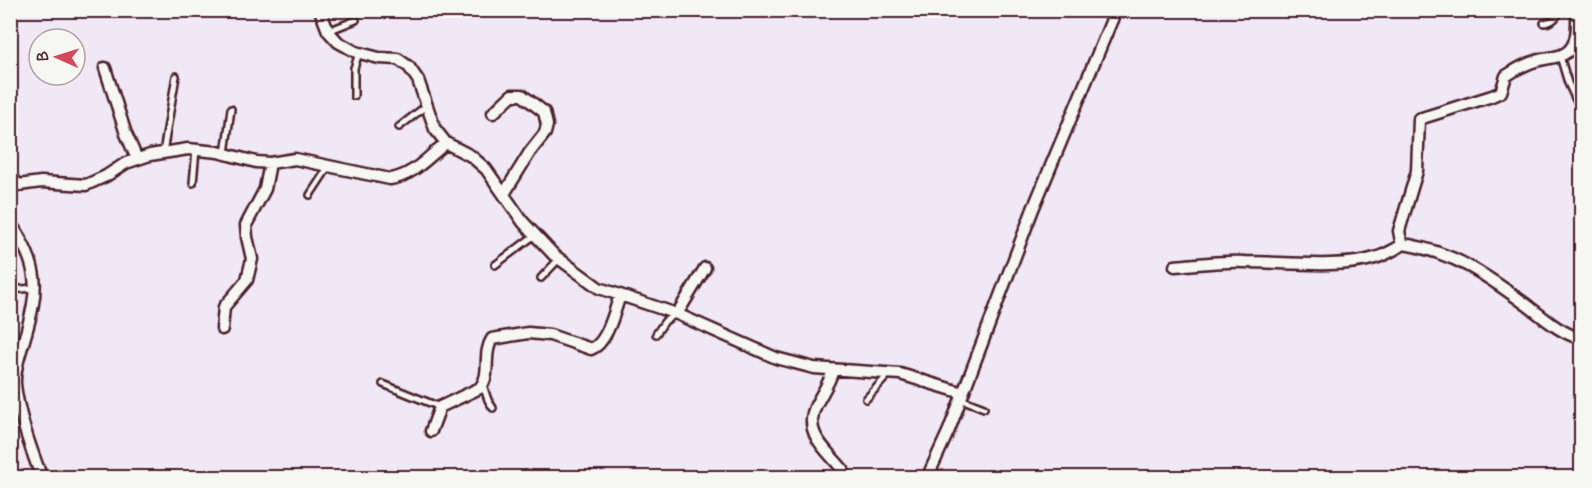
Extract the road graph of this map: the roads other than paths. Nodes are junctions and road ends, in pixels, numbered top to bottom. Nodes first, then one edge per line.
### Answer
1 (320, 10) edge
2 (1116, 10) edge
3 (1561, 10) edge
4 (1577, 10) edge
5 (356, 20) dead end
6 (1544, 23) dead end
7 (328, 31) junction
8 (359, 53) junction
9 (1560, 56) junction
10 (105, 68) dead end
11 (176, 76) dead end
12 (354, 96) dead end
13 (1576, 99) dead end
14 (426, 106) junction
15 (231, 110) dead end
16 (493, 113) dead end
17 (399, 127) dead end
18 (446, 143) junction
19 (196, 150) junction
20 (163, 153) junction
21 (225, 154) junction
22 (137, 159) junction
23 (270, 163) junction
24 (328, 166) junction
25 (10, 177) edge
26 (193, 183) dead end
27 (504, 194) junction
28 (310, 195) dead end
29 (10, 222) edge
30 (535, 235) junction
31 (1404, 244) junction
32 (559, 259) junction
33 (495, 265) dead end
34 (1175, 266) dead end
35 (705, 268) dead end
36 (541, 278) dead end
37 (36, 287) junction
38 (10, 290) edge
39 (620, 295) junction
40 (677, 314) junction
41 (222, 329) dead end
42 (656, 334) dead end
43 (1581, 339) edge
44 (833, 370) junction
45 (890, 374) junction
46 (382, 384) dead end
47 (483, 385) junction
48 (962, 396) junction
49 (866, 399) dead end
50 (440, 407) junction
51 (493, 408) dead end
52 (984, 408) dead end
53 (431, 431) dead end
54 (42, 477) edge
55 (845, 477) edge
56 (927, 477) edge

1 - 7 street
2 - 48 street
3 - 6 lane
4 - 9 street
5 - 7 lane
7 - 8 street
8 - 12 lane
8 - 14 street
9 - 13 lane
9 - 31 street
10 - 22 street
11 - 20 lane
14 - 17 lane
14 - 18 street
15 - 21 lane
16 - 27 street
18 - 24 street
18 - 27 street
19 - 20 street
19 - 21 street
19 - 26 lane
20 - 22 street
21 - 23 street
22 - 25 street
23 - 24 street
23 - 41 street
24 - 28 lane
27 - 30 street
29 - 37 street
30 - 32 street
30 - 33 lane
31 - 34 street
31 - 43 street
32 - 36 lane
32 - 39 street
35 - 40 street
37 - 38 lane
37 - 54 street
39 - 40 street
39 - 47 street
40 - 42 lane
40 - 44 street
44 - 45 street
44 - 55 street
45 - 48 street
45 - 49 lane
46 - 50 lane
47 - 50 street
47 - 51 lane
48 - 52 lane
48 - 56 street
50 - 53 street

